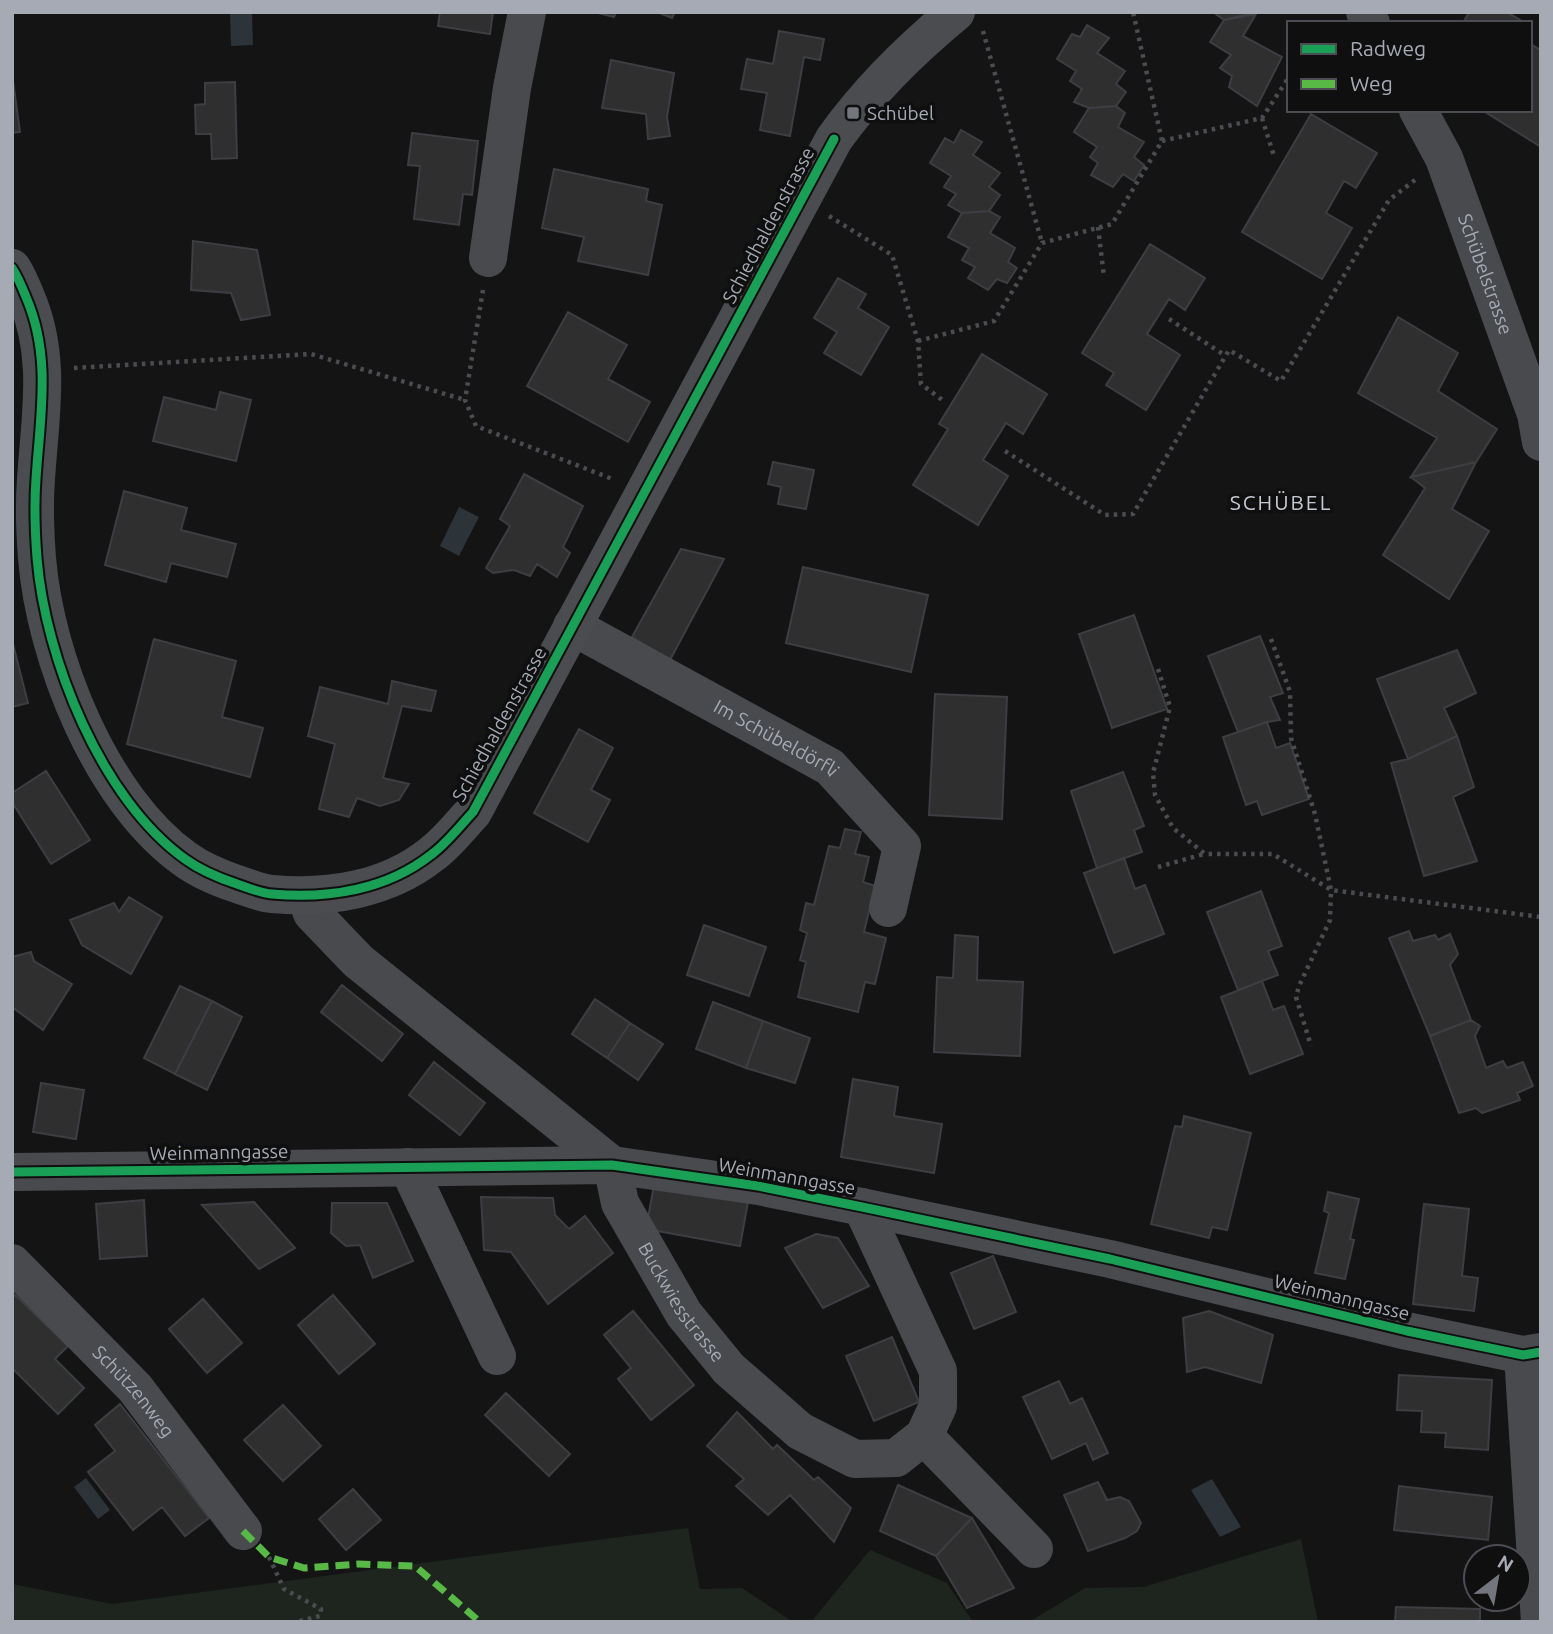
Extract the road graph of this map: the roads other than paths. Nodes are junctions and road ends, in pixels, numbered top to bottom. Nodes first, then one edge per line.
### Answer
1 (527, 12) edge
2 (969, 20) edge
3 (1419, 112) edge
4 (488, 258) road end
5 (12, 268) edge
6 (1539, 423) edge
7 (572, 626) junction
8 (306, 897) junction
9 (888, 908) dead end
10 (612, 1165) junction
11 (408, 1167) junction
12 (12, 1172) edge
13 (862, 1207) junction
14 (12, 1263) edge
15 (1532, 1353) edge
16 (497, 1356) dead end
17 (924, 1436) junction
18 (256, 1544) road end
19 (1034, 1549) dead end
20 (1540, 1622) edge

1 - 4 street
2 - 7 main road, Schiedhaldenstrasse
3 - 6 street, Schübelstrasse
5 - 8 main road, Schiedhaldenstrasse
7 - 8 main road, Schiedhaldenstrasse
7 - 9 street, Im Schübeldörfli
8 - 10 street
10 - 11 street, Weinmanngasse
10 - 13 street, Weinmanngasse
10 - 17 street, Buckwiesstrasse
11 - 12 street, Weinmanngasse
11 - 16 street
13 - 15 street, Weinmanngasse
13 - 17 street, Buckwiesstrasse
14 - 18 street, Schützenweg
15 - 20 street
17 - 19 street

